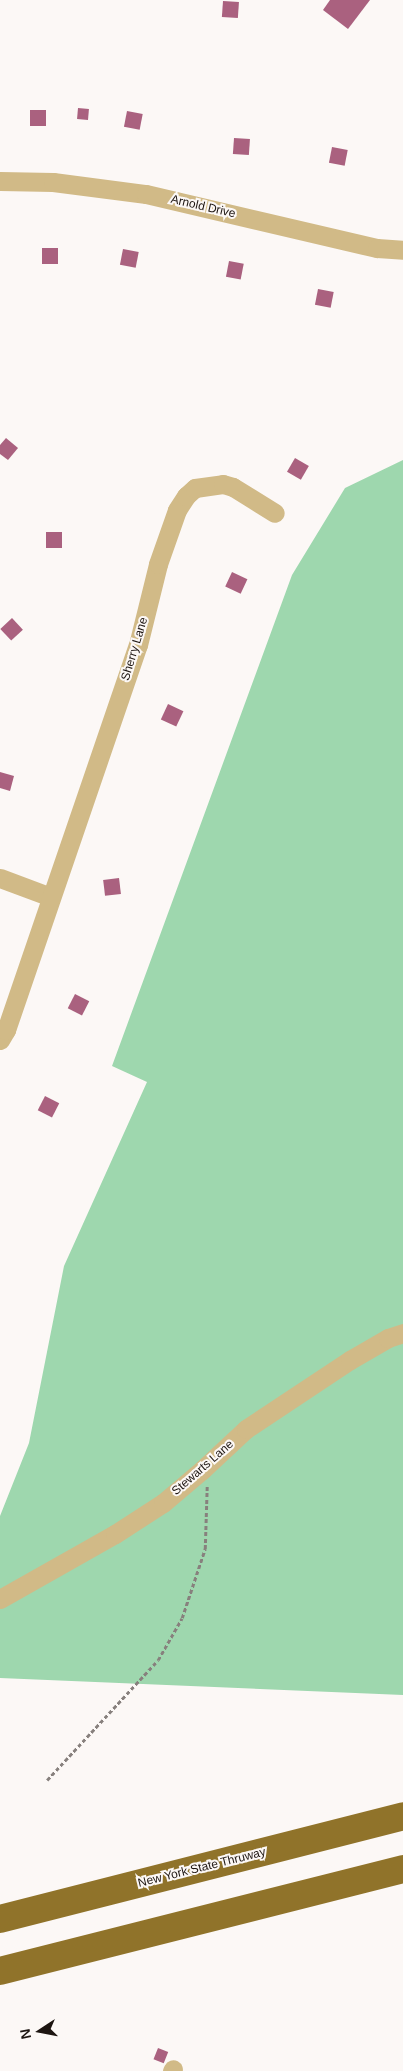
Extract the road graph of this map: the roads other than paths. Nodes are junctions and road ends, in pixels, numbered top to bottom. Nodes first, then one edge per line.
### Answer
1 (0, 181) edge
2 (403, 250) edge
3 (275, 513) dead end
4 (0, 878) edge
5 (51, 897) junction
6 (0, 1040) edge
7 (403, 1332) edge
8 (0, 1599) edge
9 (403, 1816) edge
10 (403, 1869) edge
11 (0, 1919) edge
12 (0, 1972) edge

1 - 2 street, Arnold Drive
3 - 5 street, Sherry Lane
4 - 5 street
5 - 6 street, Sherry Lane
7 - 8 street, Stewarts Lane
9 - 11 highway, New York State Thruway
10 - 12 highway

